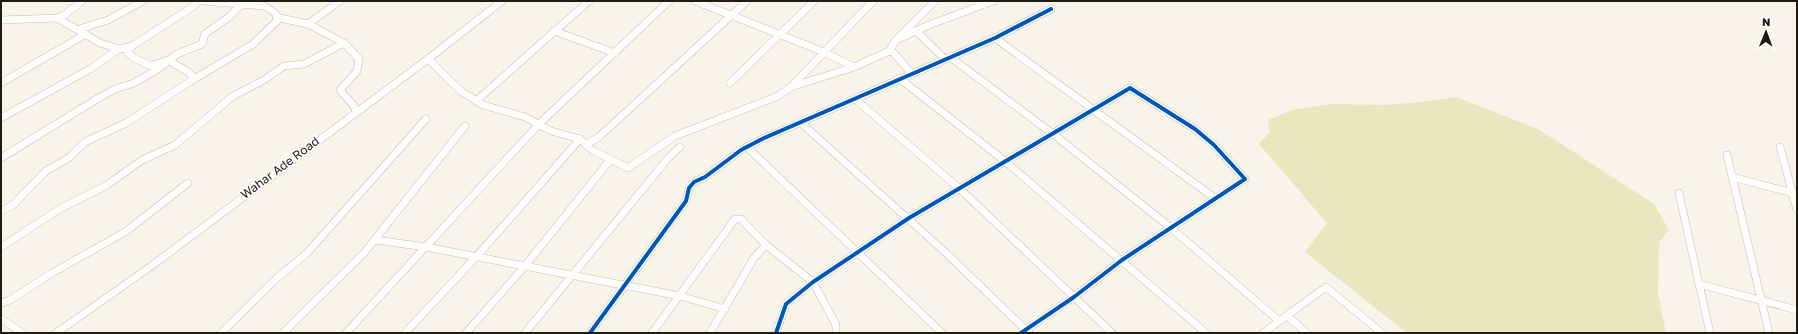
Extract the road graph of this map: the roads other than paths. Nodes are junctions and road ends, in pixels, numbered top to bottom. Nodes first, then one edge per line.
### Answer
1 (82, 1) edge
2 (142, 1) edge
3 (198, 1) edge
4 (202, 1) edge
5 (272, 1) edge
6 (340, 1) edge
7 (502, 1) edge
8 (589, 1) edge
9 (669, 1) edge
10 (695, 1) edge
11 (747, 1) edge
12 (814, 1) edge
13 (874, 1) edge
14 (935, 1) edge
15 (978, 1) edge
16 (994, 1) edge
17 (985, 4) junction
18 (241, 5) junction
19 (265, 6) junction
20 (1051, 9) dead end
21 (732, 14) junction
22 (57, 18) junction
23 (279, 19) junction
24 (1, 20) edge
25 (308, 24) junction
26 (79, 29) junction
27 (916, 31) junction
28 (554, 32) junction
29 (86, 34) junction
30 (780, 34) junction
31 (995, 38) junction
32 (896, 40) junction
33 (344, 43) junction
34 (132, 46) junction
35 (119, 49) junction
36 (889, 51) junction
37 (614, 52) junction
38 (824, 52) junction
39 (948, 58) junction
40 (428, 59) junction
41 (168, 60) junction
42 (854, 67) junction
43 (911, 73) junction
44 (900, 78) junction
45 (194, 79) junction
46 (1, 83) edge
47 (730, 83) dead end
48 (791, 87) junction
49 (855, 99) junction
50 (476, 101) junction
51 (1096, 110) junction
52 (356, 112) junction
53 (1, 118) edge
54 (426, 119) dead end
55 (800, 122) junction
56 (540, 123) junction
57 (465, 126) dead end
58 (1053, 134) junction
59 (580, 139) junction
60 (586, 145) junction
61 (680, 147) dead end
62 (746, 147) junction
63 (1780, 147) dead end
64 (1727, 155) dead end
65 (1, 158) edge
66 (610, 160) junction
67 (1006, 162) junction
68 (1732, 177) junction
69 (188, 183) dead end
70 (960, 189) junction
71 (1679, 193) dead end
72 (1795, 194) edge
73 (1216, 199) junction
74 (1, 210) edge
75 (1797, 210) edge
76 (909, 218) junction
77 (1170, 227) junction
78 (375, 240) junction
79 (766, 245) junction
80 (1, 247) edge
81 (426, 247) junction
82 (859, 252) junction
83 (476, 257) junction
84 (1122, 260) junction
85 (525, 266) junction
86 (572, 275) junction
87 (813, 282) junction
88 (1699, 284) junction
89 (626, 286) junction
90 (680, 296) junction
91 (1074, 297) junction
92 (1760, 300) junction
93 (1, 303) edge
94 (725, 309) junction
95 (1797, 310) edge
96 (1287, 316) junction
97 (1, 319) edge
98 (1279, 321) junction
99 (1025, 332) edge
100 (23, 333) edge
101 (56, 333) edge
102 (221, 333) edge
103 (284, 333) edge
104 (346, 333) edge
105 (405, 333) edge
106 (466, 333) edge
107 (525, 333) edge
108 (590, 333) edge
109 (652, 333) edge
110 (710, 333) edge
111 (776, 333) edge
112 (836, 333) edge
113 (942, 333) edge
114 (1112, 333) edge
115 (1206, 333) edge
116 (1263, 333) edge
117 (1307, 333) edge
118 (1382, 333) edge
119 (1710, 333) edge
120 (1769, 333) edge

1 - 22 street
2 - 26 street
3 - 34 street
4 - 18 street
5 - 19 street
6 - 25 street
7 - 40 street, Wahar Ade Road
8 - 28 street
9 - 37 street
10 - 21 street
11 - 21 street
12 - 30 street
13 - 38 street
14 - 32 street
15 - 17 street
16 - 17 street
17 - 27 street
18 - 19 street
18 - 41 street
19 - 23 street
20 - 31 street
21 - 30 street
21 - 60 street
22 - 24 street
22 - 26 street
23 - 25 street
23 - 45 street
25 - 33 street
26 - 29 street
27 - 32 street
27 - 39 street
28 - 37 street
28 - 50 street
29 - 35 street
29 - 46 street
30 - 38 street
30 - 47 street
31 - 39 street
31 - 51 street
32 - 36 street
33 - 52 street
33 - 80 street
34 - 35 street
34 - 41 street
35 - 53 street
36 - 42 street
36 - 43 street
37 - 56 street
38 - 42 street
38 - 48 street
39 - 43 street
39 - 58 street
40 - 50 street
40 - 52 street, Wahar Ade Road
41 - 45 street
41 - 65 street
42 - 48 street
43 - 44 street
44 - 49 street
44 - 67 street
45 - 74 street
48 - 66 street
49 - 55 street
49 - 70 street
50 - 56 street
51 - 58 street
51 - 73 street
51 - 73 street
52 - 101 street, Wahar Ade Road
54 - 102 street
55 - 62 street
55 - 76 street
56 - 59 street
56 - 81 street
57 - 78 street
58 - 67 street
58 - 77 street
59 - 60 street
59 - 83 street
60 - 66 street
61 - 86 street
62 - 82 street
62 - 89 street
63 - 72 street
64 - 68 street
66 - 85 street
67 - 70 street
67 - 84 street
68 - 72 street
68 - 92 street
69 - 93 street
70 - 76 street
70 - 91 street
71 - 88 street
72 - 75 street
73 - 77 street
76 - 82 street
76 - 99 street
77 - 84 street
77 - 98 street
78 - 81 street
78 - 103 street
79 - 87 street
79 - 90 street
79 - 94 street
81 - 83 street
81 - 104 street
82 - 87 street
82 - 113 street
83 - 85 street
83 - 105 street
84 - 91 street
84 - 115 street
85 - 86 street
85 - 106 street
86 - 89 street
86 - 107 street
87 - 111 street
87 - 112 street
88 - 92 street
88 - 119 street
89 - 90 street
89 - 108 street
90 - 94 street
90 - 109 street
91 - 99 street
91 - 114 street
92 - 95 street
92 - 120 street
94 - 110 street
96 - 98 street
96 - 117 street
96 - 118 street
97 - 100 street
98 - 116 street

